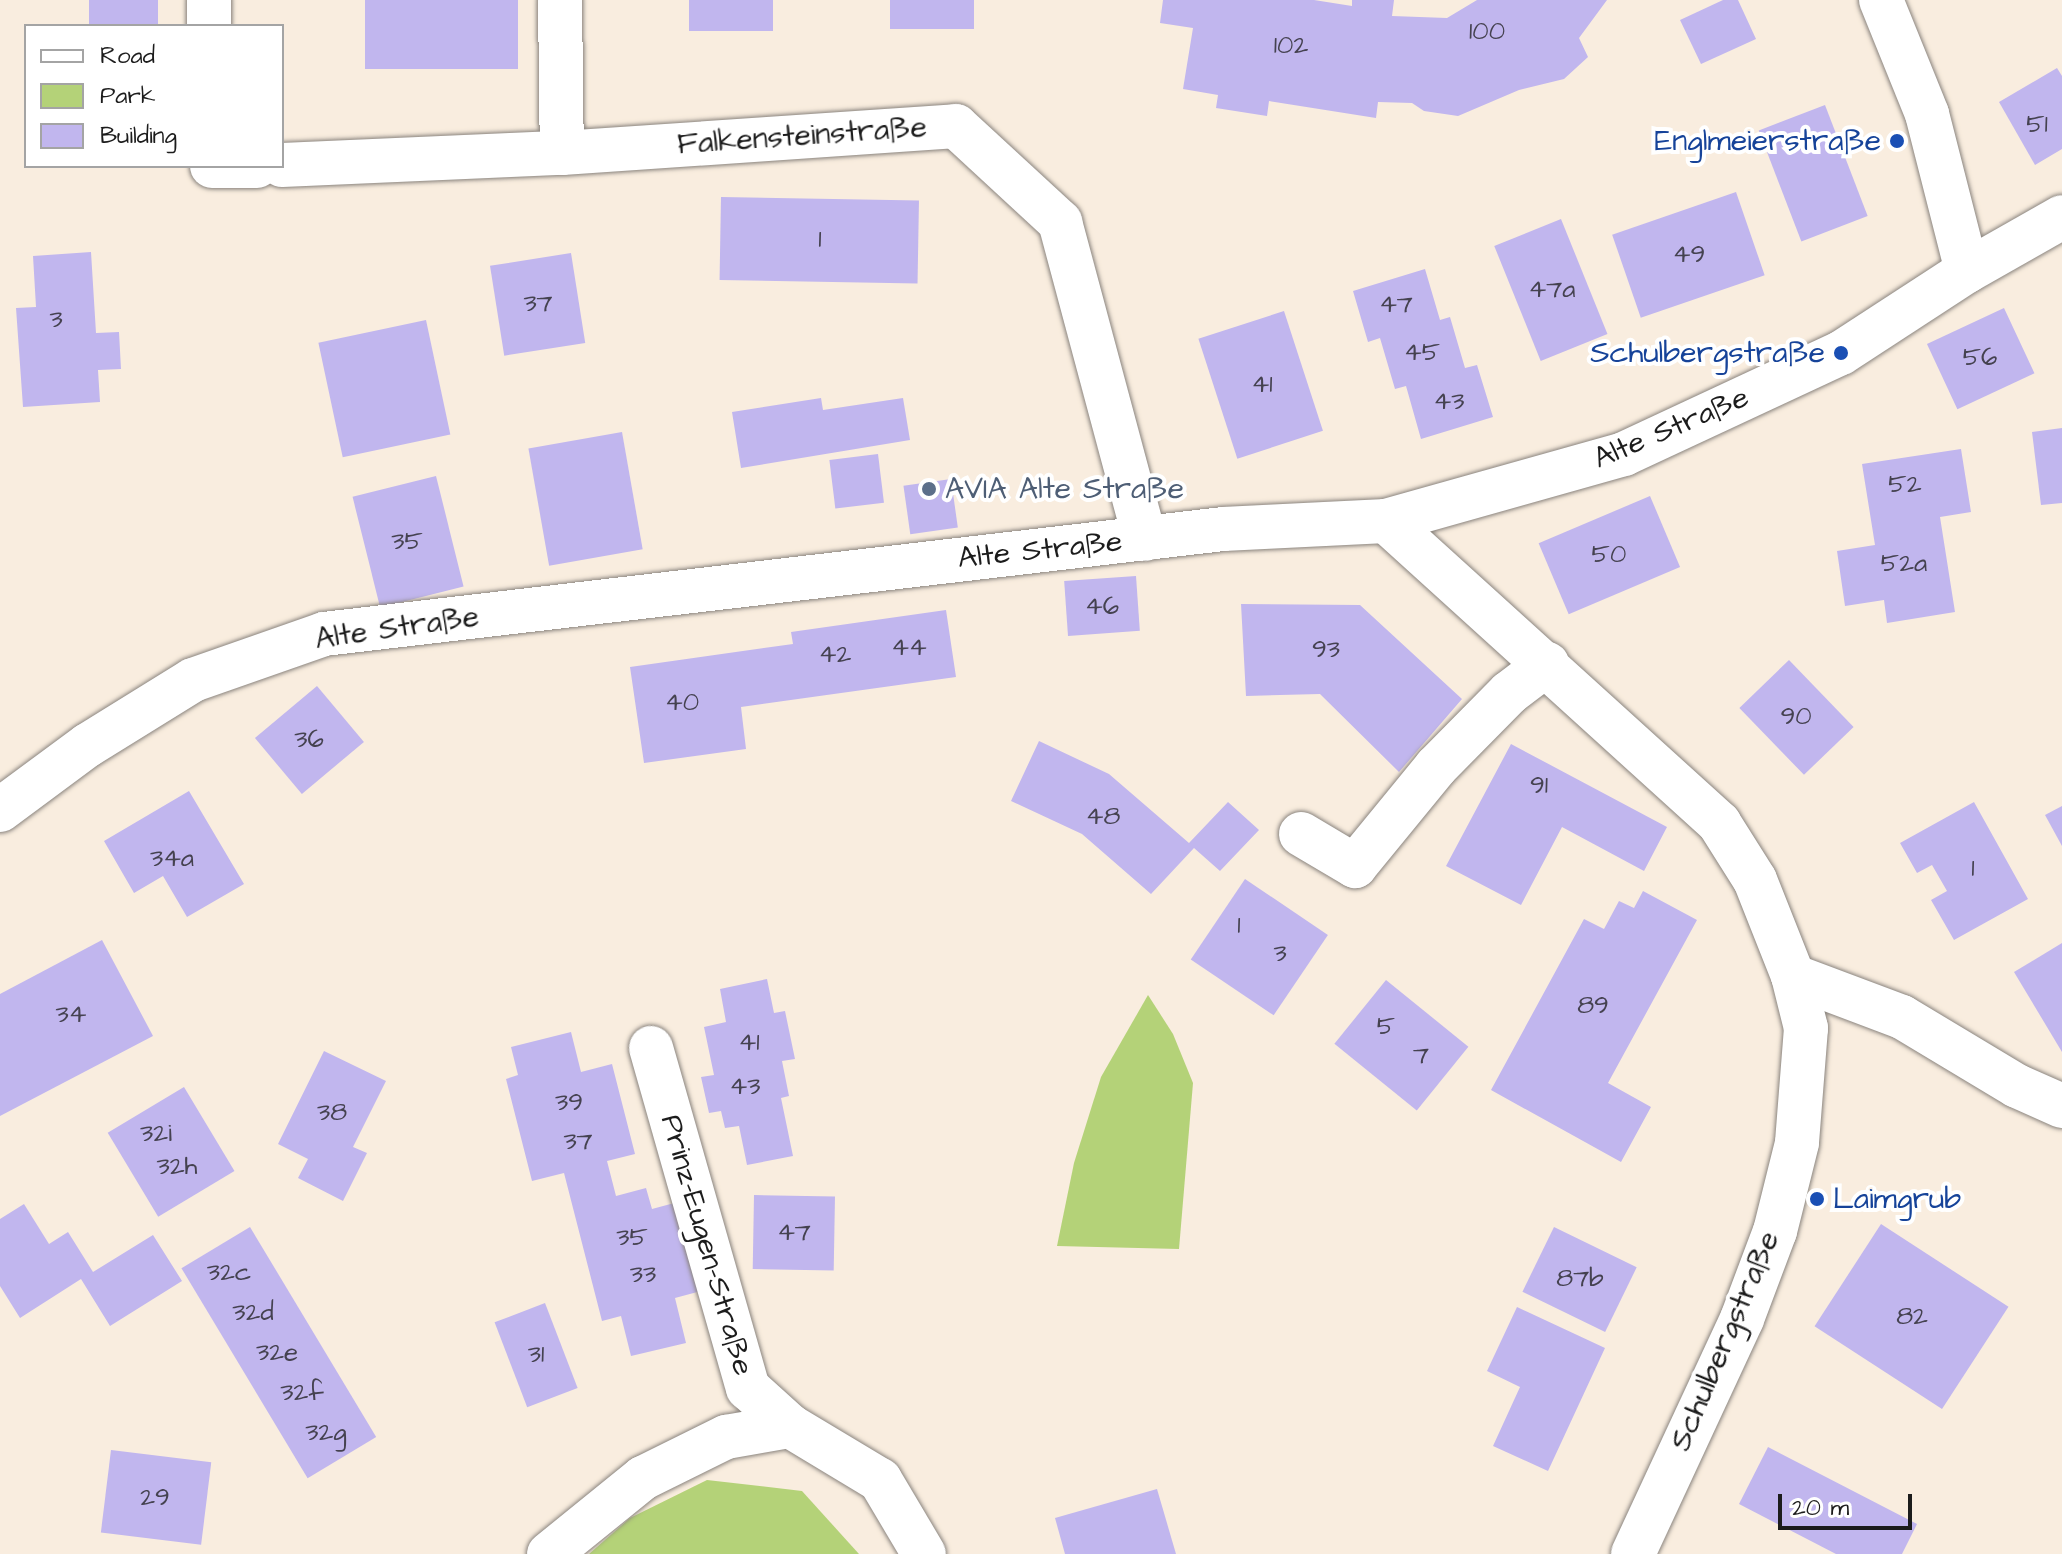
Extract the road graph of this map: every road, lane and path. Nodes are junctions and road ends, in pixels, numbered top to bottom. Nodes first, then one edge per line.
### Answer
1 (209, 0) edge
2 (560, 0) edge
3 (1881, 0) edge
4 (209, 24) edge
5 (562, 153) junction
6 (284, 165) edge
7 (2062, 217) edge
8 (1967, 271) junction
9 (1386, 521) junction
10 (1145, 539) junction
11 (1547, 664) junction
12 (0, 810) edge
13 (1301, 834) dead end
14 (1793, 976) junction
15 (651, 1048) dead end
16 (2062, 1106) edge
17 (790, 1426) junction
18 (549, 1554) edge
19 (924, 1554) edge
20 (1633, 1554) edge

1 - 4 street
2 - 5 street
3 - 8 street
5 - 6 street, Falkensteinstraße
5 - 10 street, Falkensteinstraße
7 - 8 street, Alte Straße
8 - 9 street, Alte Straße
9 - 10 street, Alte Straße
9 - 11 street, Schulbergstraße
10 - 12 street, Alte Straße
11 - 13 street
11 - 14 street, Schulbergstraße
14 - 16 street
14 - 20 street, Schulbergstraße
15 - 17 street, Prinz-Eugen-Straße
17 - 18 street
17 - 19 street, Prinz-Eugen-Straße

